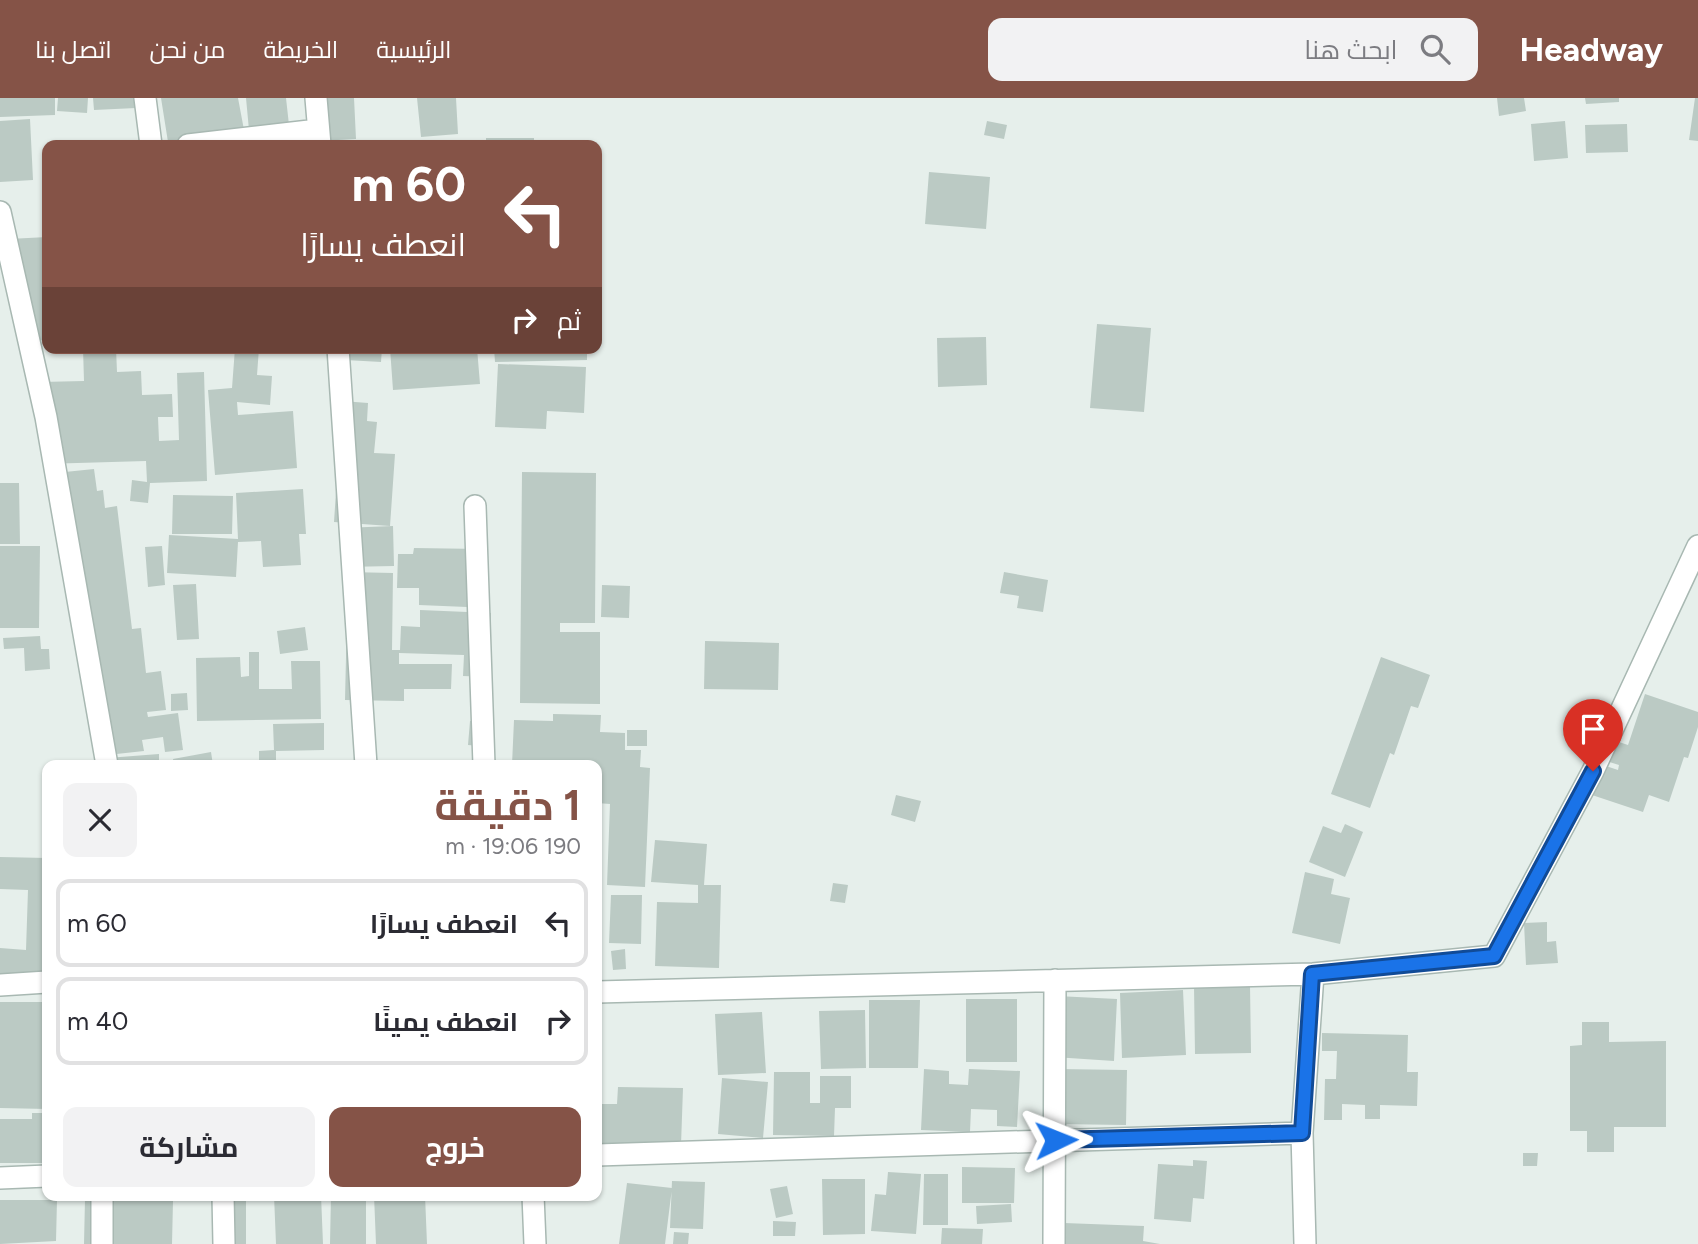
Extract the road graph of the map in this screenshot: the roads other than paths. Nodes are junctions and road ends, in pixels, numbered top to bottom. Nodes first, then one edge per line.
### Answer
1 (145, 98) edge
2 (316, 98) edge
3 (319, 138) edge
4 (150, 140) edge
5 (282, 140) edge
6 (0, 212) edge
7 (338, 354) edge
8 (475, 506) dead end
9 (1698, 546) edge
10 (106, 760) edge
11 (366, 760) edge
12 (484, 760) edge
13 (1312, 974) junction
14 (1055, 980) junction
15 (42, 982) edge
16 (0, 985) edge
17 (602, 992) edge
18 (1302, 1133) junction
19 (1056, 1140) junction
20 (602, 1155) edge
21 (42, 1176) edge
22 (0, 1178) edge
23 (102, 1201) edge
24 (223, 1201) edge
25 (533, 1201) edge
26 (102, 1244) edge
27 (224, 1244) edge
28 (534, 1244) edge
29 (1054, 1244) edge
30 (1305, 1244) edge

1 - 4 street
2 - 3 street
3 - 5 street
6 - 10 street
7 - 11 street
8 - 12 street
9 - 13 street
13 - 14 street
13 - 18 street
14 - 17 street
14 - 19 street
15 - 16 street
18 - 19 street
18 - 30 street
19 - 20 street
19 - 29 street
21 - 22 street
23 - 26 street
24 - 27 street
25 - 28 street

